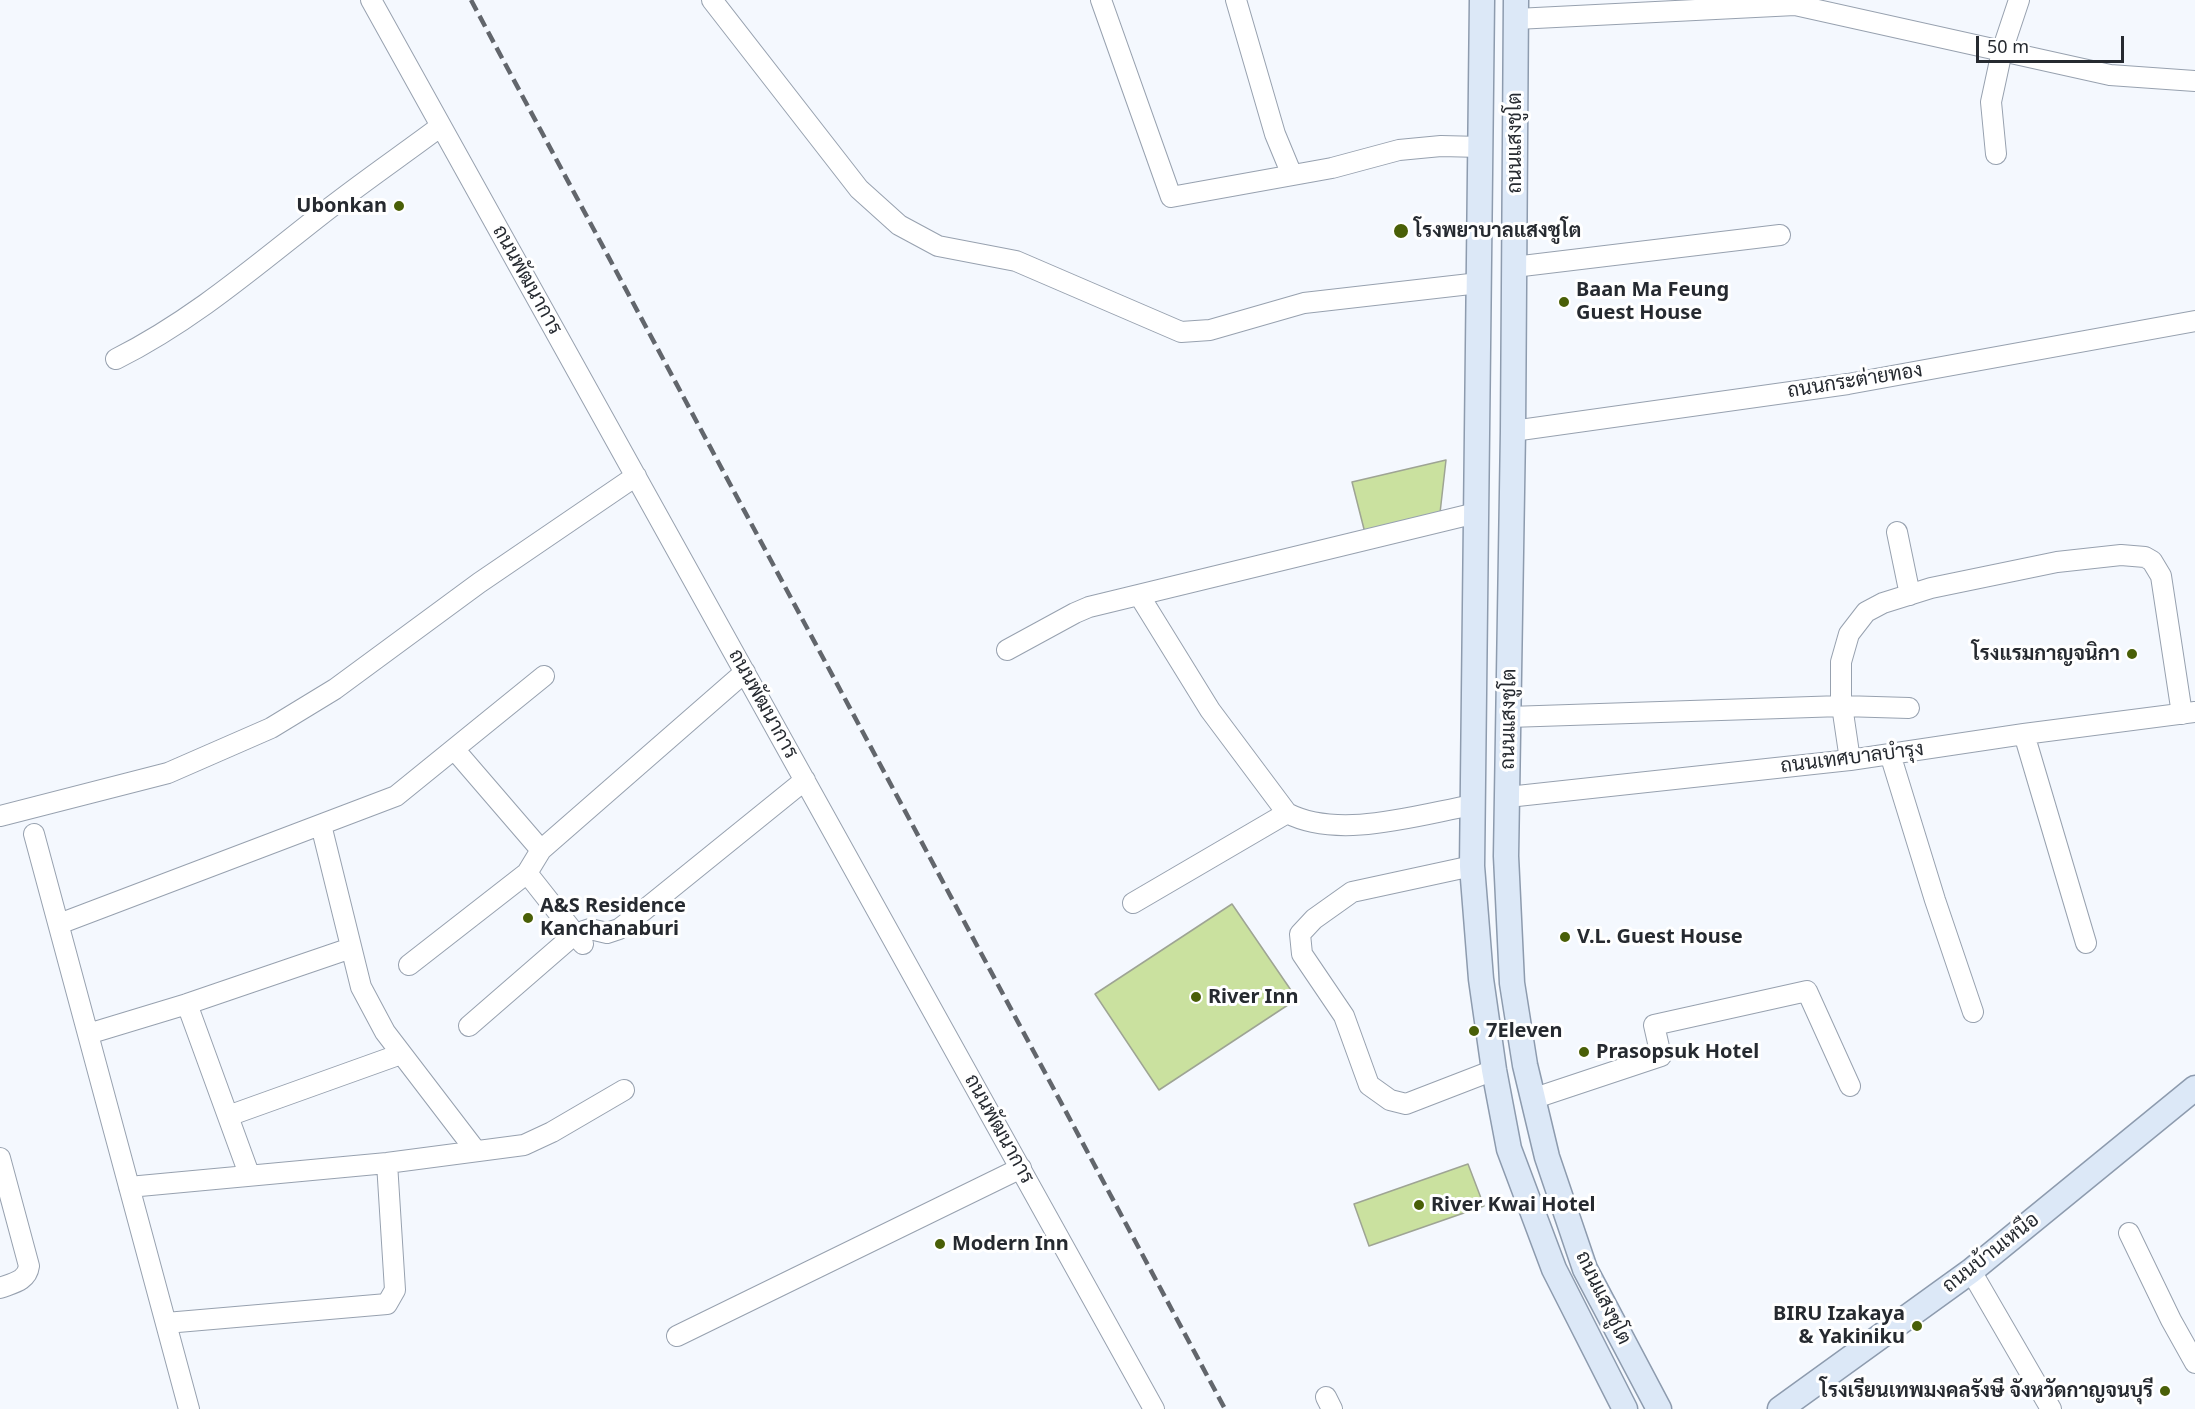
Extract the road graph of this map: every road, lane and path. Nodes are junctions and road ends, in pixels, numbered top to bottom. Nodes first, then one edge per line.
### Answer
1 (371, 0) edge
2 (712, 0) edge
3 (1101, 0) edge
4 (1236, 0) edge
5 (1482, 0) edge
6 (2019, 0) edge
7 (1796, 3) edge
8 (1516, 9) edge
9 (2002, 51) junction
10 (2195, 81) edge
11 (441, 126) junction
12 (1481, 147) junction
13 (1996, 154) dead end
14 (1292, 175) junction
15 (1780, 235) dead end
16 (1514, 267) junction
17 (1479, 283) junction
18 (2195, 321) edge
19 (116, 359) dead end
20 (1513, 431) junction
21 (636, 476) junction
22 (1476, 513) junction
23 (1897, 532) dead end
24 (1139, 595) junction
25 (1910, 595) junction
26 (1007, 650) dead end
27 (745, 672) junction
28 (544, 676) dead end
29 (1842, 706) junction
30 (1909, 708) dead end
31 (2189, 713) edge
32 (1509, 717) junction
33 (2024, 734) junction
34 (454, 749) junction
35 (1890, 754) junction
36 (1850, 760) junction
37 (805, 780) junction
38 (1508, 797) junction
39 (1473, 805) junction
40 (1287, 813) junction
41 (0, 816) edge
42 (321, 825) junction
43 (34, 834) dead end
44 (541, 850) junction
45 (1472, 866) junction
46 (527, 873) junction
47 (1132, 903) dead end
48 (58, 924) junction
49 (579, 940) junction
50 (2086, 943) dead end
51 (351, 948) junction
52 (409, 965) dead end
53 (187, 1004) junction
54 (1973, 1012) dead end
55 (469, 1026) dead end
56 (88, 1034) junction
57 (401, 1054) junction
58 (1525, 1065) junction
59 (1494, 1070) junction
60 (1850, 1086) dead end
61 (2195, 1088) edge
62 (624, 1090) dead end
63 (1533, 1099) junction
64 (228, 1116) junction
65 (476, 1151) junction
66 (0, 1158) edge
67 (387, 1163) junction
68 (1021, 1168) junction
69 (249, 1174) junction
70 (129, 1187) junction
71 (2129, 1233) dead end
72 (1971, 1271) junction
73 (0, 1288) edge
74 (166, 1323) junction
75 (677, 1336) dead end
76 (2195, 1363) edge
77 (189, 1409) edge
78 (1154, 1409) edge
79 (1625, 1409) edge
80 (1659, 1409) edge
81 (1780, 1409) edge
82 (2051, 1409) edge

1 - 11 street, ถนนพัฒนาการ
2 - 17 street
3 - 14 street
4 - 14 street
5 - 12 main road, ถนนแสงชูโต
6 - 9 street
7 - 8 street
7 - 9 street
8 - 16 main road, ถนนแสงชูโต
9 - 10 street
9 - 13 street
11 - 19 street
11 - 21 street, ถนนพัฒนาการ
12 - 14 street
12 - 17 main road, ถนนแสงชูโต
15 - 16 street
16 - 20 main road, ถนนแสงชูโต
17 - 22 main road, ถนนแสงชูโต
18 - 20 street, ถนนกระต่ายทอง
20 - 32 main road, ถนนแสงชูโต
21 - 27 street, ถนนพัฒนาการ
21 - 41 street
22 - 24 street
22 - 39 main road, ถนนแสงชูโต
23 - 25 street
24 - 26 street
24 - 40 street
25 - 29 street
25 - 31 street
27 - 37 street, ถนนพัฒนาการ
27 - 44 street
28 - 34 street
29 - 30 street
29 - 32 street
29 - 36 street
31 - 33 street, ถนนเทศบาลบำรุง
32 - 38 main road, ถนนแสงชูโต
33 - 35 street, ถนนเทศบาลบำรุง
33 - 50 street
34 - 42 street
34 - 44 street
35 - 36 street, ถนนเทศบาลบำรุง
35 - 54 street
36 - 38 street, ถนนเทศบาลบำรุง
37 - 49 street
37 - 68 street, ถนนพัฒนาการ
38 - 58 main road, ถนนแสงชูโต
39 - 40 street
39 - 45 main road, ถนนแสงชูโต
40 - 47 street
42 - 48 street
42 - 51 street
43 - 48 street
44 - 46 street
45 - 59 main road, ถนนแสงชูโต
45 - 59 street
46 - 49 street
46 - 52 street
48 - 56 street
49 - 55 street
51 - 53 street
51 - 57 street
53 - 56 street
53 - 64 street
56 - 70 street
57 - 64 street
57 - 65 street
58 - 59 main road
58 - 63 main road, ถนนแสงชูโต
59 - 79 main road, ถนนแสงชูโต
60 - 63 street
61 - 72 main road, ถนนบ้านเหนือ
62 - 65 street
63 - 80 main road, ถนนแสงชูโต
64 - 69 street
65 - 67 street
66 - 73 street
67 - 69 street
67 - 74 street
68 - 75 street
68 - 78 street, ถนนพัฒนาการ
69 - 70 street
70 - 74 street
71 - 76 street
72 - 81 main road, ถนนบ้านเหนือ
72 - 82 street
74 - 77 street

